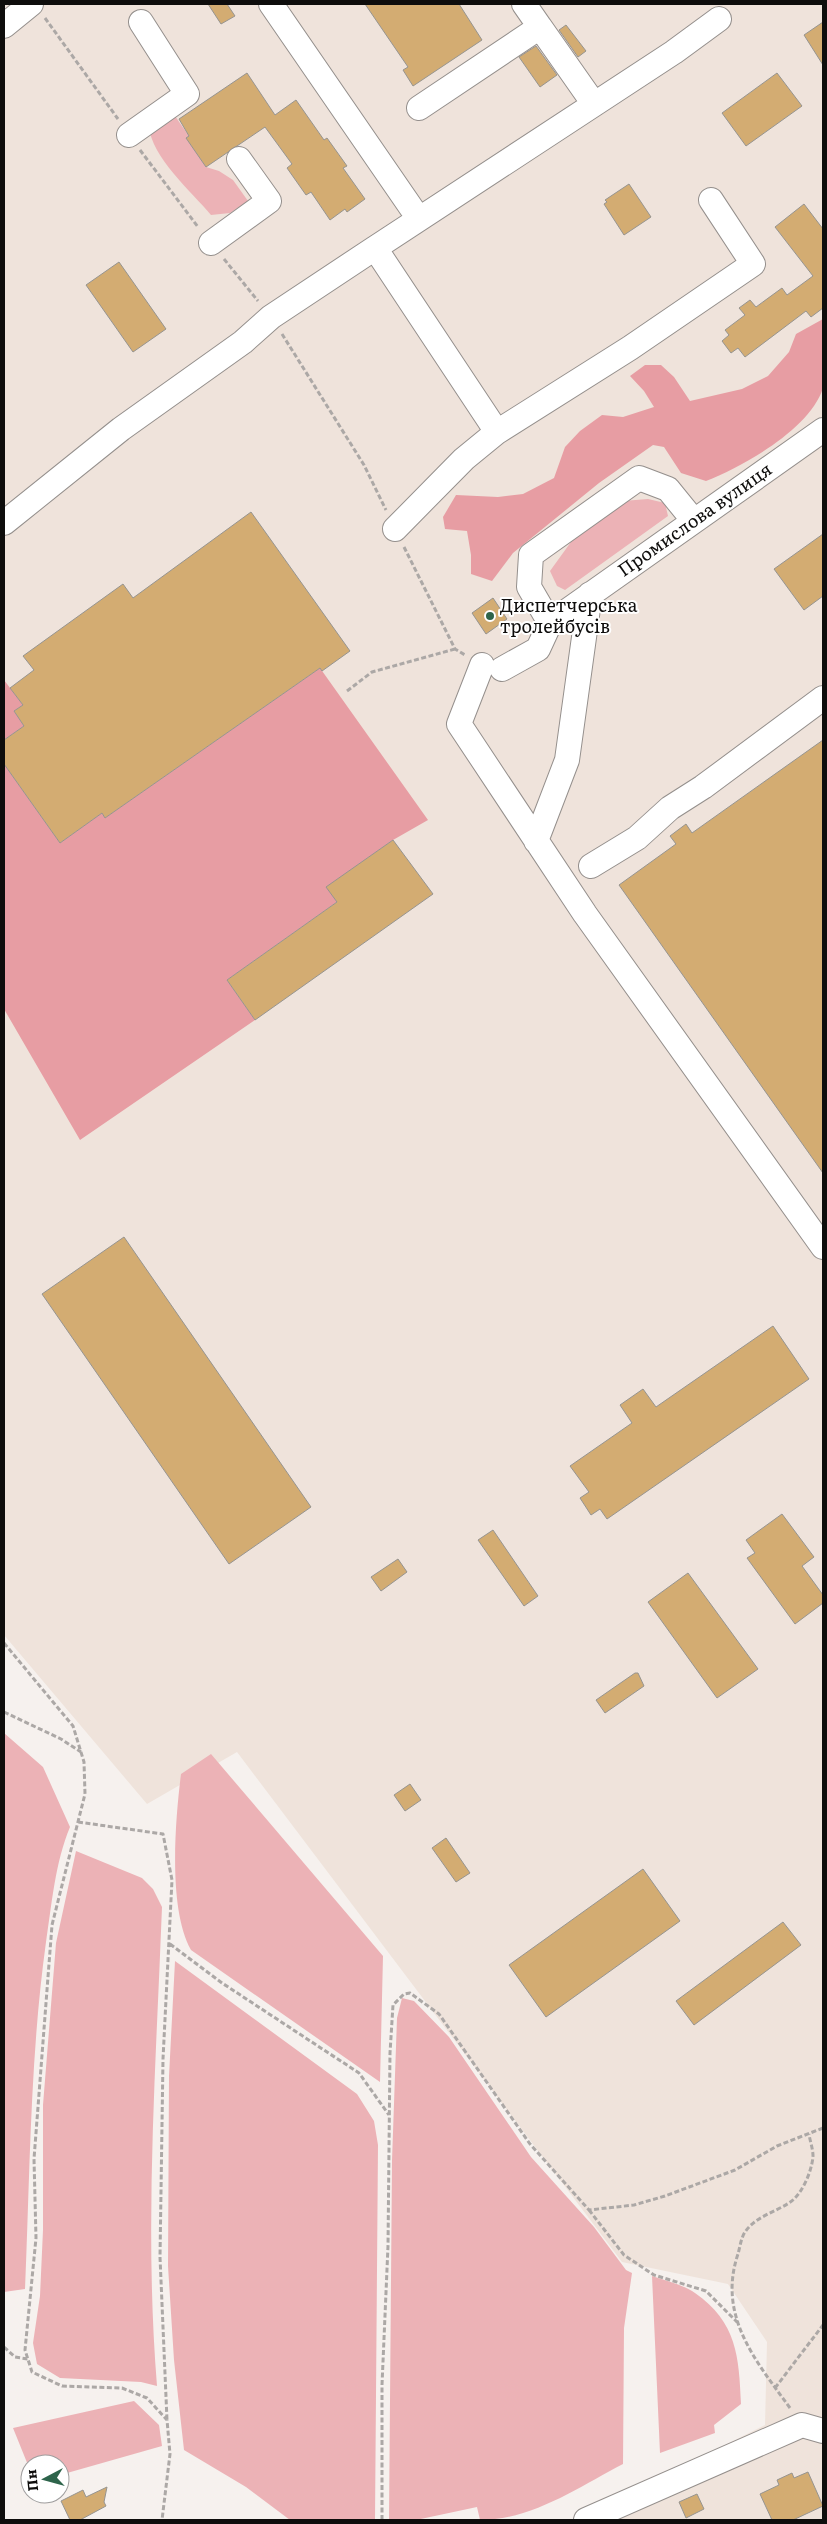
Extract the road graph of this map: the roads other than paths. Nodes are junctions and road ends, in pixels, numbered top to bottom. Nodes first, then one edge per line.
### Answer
1 (31, 4) edge
2 (271, 4) edge
3 (524, 4) edge
4 (719, 19) dead end
5 (141, 22) dead end
6 (4, 26) edge
7 (540, 27) junction
8 (594, 104) junction
9 (419, 108) dead end
10 (129, 135) dead end
11 (238, 159) dead end
12 (711, 200) dead end
13 (419, 219) junction
14 (211, 243) dead end
15 (375, 248) junction
16 (823, 430) edge
17 (497, 432) junction
18 (694, 521) junction
19 (4, 523) edge
20 (395, 529) dead end
21 (590, 594) junction
22 (550, 623) junction
23 (823, 698) edge
24 (536, 841) junction
25 (590, 866) dead end
26 (823, 1247) edge
27 (813, 2428) edge
28 (591, 2519) edge

1 - 6 street
2 - 13 street
3 - 7 street
4 - 8 street
5 - 10 street
7 - 8 street
7 - 9 street
8 - 13 street
11 - 14 street
12 - 17 street
13 - 15 street
15 - 17 street
15 - 19 street
16 - 18 street, Промислова вулиця
17 - 20 street
18 - 21 street, Промислова вулиця
18 - 22 street
21 - 22 street, Промислова вулиця
21 - 24 street
22 - 24 street, Промислова вулиця
23 - 25 street
24 - 26 street
27 - 28 street

